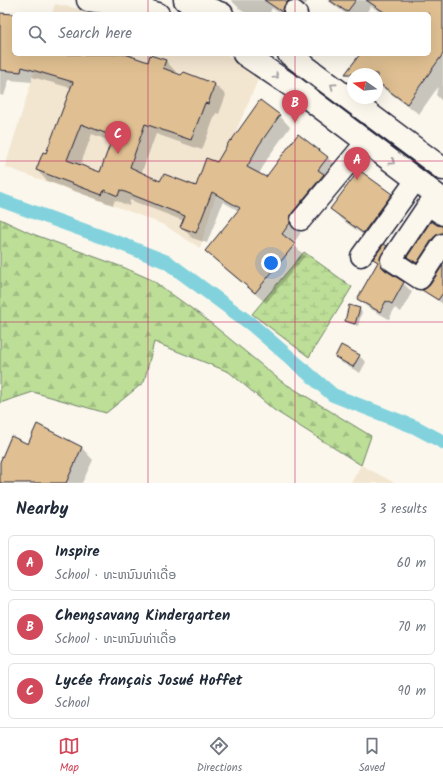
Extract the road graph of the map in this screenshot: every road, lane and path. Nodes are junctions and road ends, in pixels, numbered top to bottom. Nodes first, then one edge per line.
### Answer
1 (88, 0) edge
2 (188, 0) edge
3 (218, 8) edge
4 (151, 12) edge
5 (247, 56) edge
6 (296, 56) edge
7 (366, 142) junction
8 (443, 168) edge
9 (432, 198) edge
10 (301, 220) dead end
11 (443, 244) edge
12 (361, 256) dead end

1 - 4 main road
2 - 3 main road
5 -> 7 main road
8 -> 6 main road
7 -> 9 main road
7 - 10 lane
9 - 11 lane
9 - 12 lane

